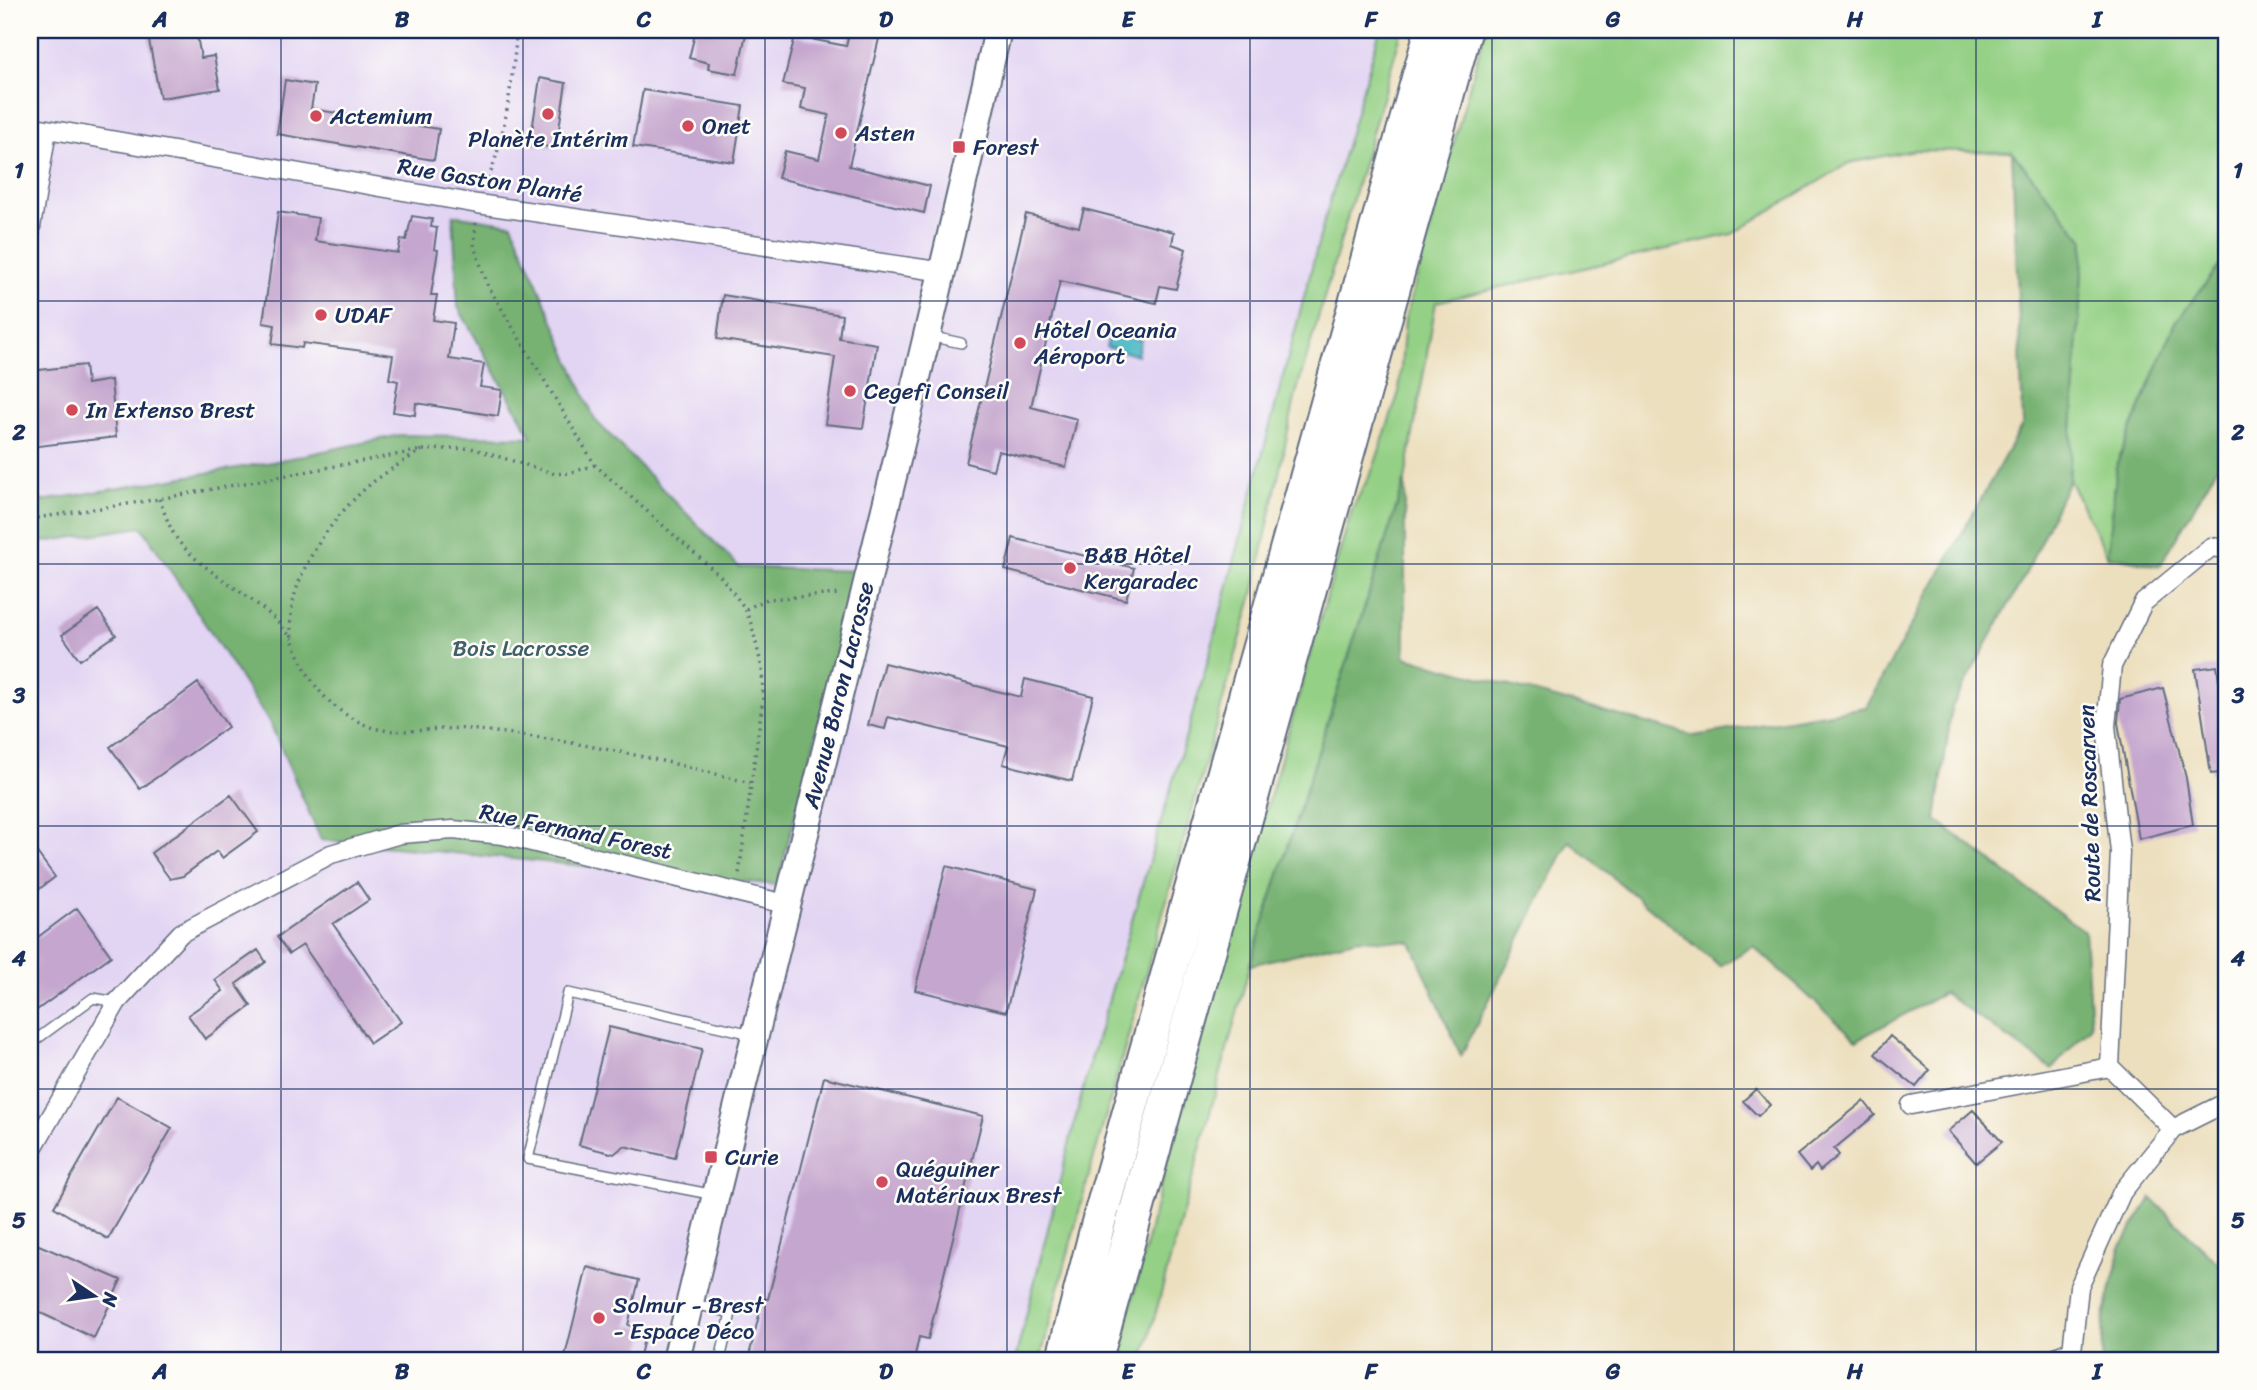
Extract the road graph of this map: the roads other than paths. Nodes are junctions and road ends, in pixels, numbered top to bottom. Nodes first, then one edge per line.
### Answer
1 (999, 30) edge
2 (1432, 30) edge
3 (1465, 30) edge
4 (38, 128) edge
5 (30, 233) edge
6 (944, 272) junction
7 (928, 336) junction
8 (961, 343) dead end
9 (2227, 549) edge
10 (785, 904) junction
11 (117, 1002) junction
12 (754, 1034) junction
13 (30, 1044) edge
14 (2110, 1067) junction
15 (2227, 1102) edge
16 (1911, 1105) dead end
17 (2173, 1129) junction
18 (30, 1151) edge
19 (715, 1195) junction
20 (689, 1303) junction
21 (2071, 1356) edge
22 (676, 1360) edge
23 (720, 1360) edge
24 (1063, 1360) edge
25 (1095, 1360) edge
26 (2049, 1360) edge

1 - 6 street, Avenue Baron Lacrosse
2 - 24 highway
3 - 25 highway
4 - 5 street
4 - 6 street, Rue Gaston Planté
6 - 7 street, Avenue Baron Lacrosse
7 - 8 lane
7 - 10 street, Avenue Baron Lacrosse
9 - 14 street, Route de Roscarven
10 - 11 street, Rue Fernand Forest
10 - 12 street, Avenue Baron Lacrosse
11 - 13 lane
11 - 18 street, Rue Fernand Forest
12 - 19 street, Avenue Baron Lacrosse
12 - 19 lane
14 - 16 street
14 - 17 street
15 - 17 street
17 - 21 street
19 - 20 street, Avenue Baron Lacrosse
20 - 22 street, Avenue Baron Lacrosse
20 - 23 lane
21 - 26 street

